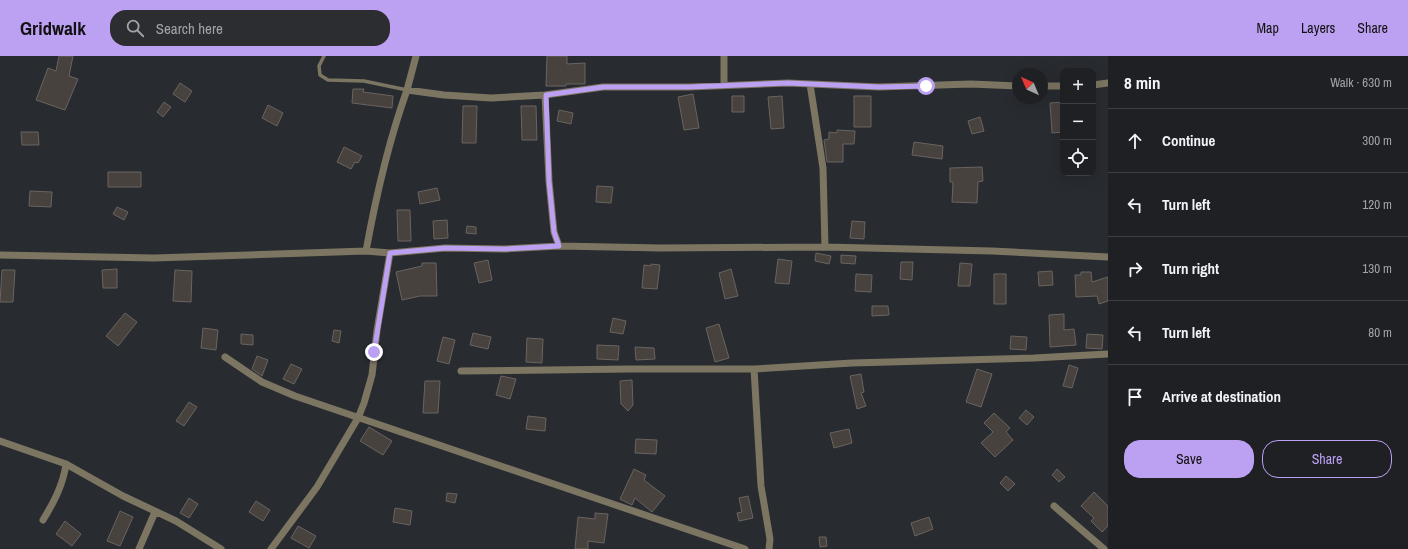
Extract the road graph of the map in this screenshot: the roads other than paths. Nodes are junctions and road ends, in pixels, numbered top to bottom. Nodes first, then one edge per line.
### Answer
1 (324, 56) edge
2 (416, 56) edge
3 (724, 56) edge
4 (1108, 83) edge
5 (810, 84) junction
6 (724, 85) junction
7 (1096, 85) edge
8 (1012, 86) edge
9 (1048, 86) edge
10 (1060, 86) edge
11 (407, 90) junction
12 (546, 95) junction
13 (559, 246) junction
14 (825, 247) junction
15 (366, 251) junction
16 (390, 253) junction
17 (0, 255) edge
18 (1108, 257) edge
19 (1108, 354) edge
20 (225, 357) dead end
21 (754, 369) junction
22 (461, 371) dead end
23 (358, 418) junction
24 (0, 441) edge
25 (66, 464) junction
26 (1054, 506) dead end
27 (155, 512) junction
28 (43, 520) dead end
29 (694, 532) dead end
30 (139, 549) edge
31 (221, 549) edge
32 (271, 549) edge
33 (769, 549) edge
34 (1104, 549) edge

1 - 11 lane
2 - 11 street
3 - 6 street
4 - 7 street
5 - 6 street
5 - 8 street
5 - 14 street
6 - 12 street
9 - 10 street
11 - 12 street
11 - 15 street
12 - 13 street
13 - 14 street
13 - 16 street
14 - 18 street
15 - 16 street
15 - 17 street
16 - 23 street
19 - 21 street
20 - 23 street
21 - 22 street
21 - 33 street
23 - 29 street
23 - 32 street
24 - 25 street
25 - 27 street
25 - 28 street
26 - 34 street
27 - 30 street
27 - 31 street

